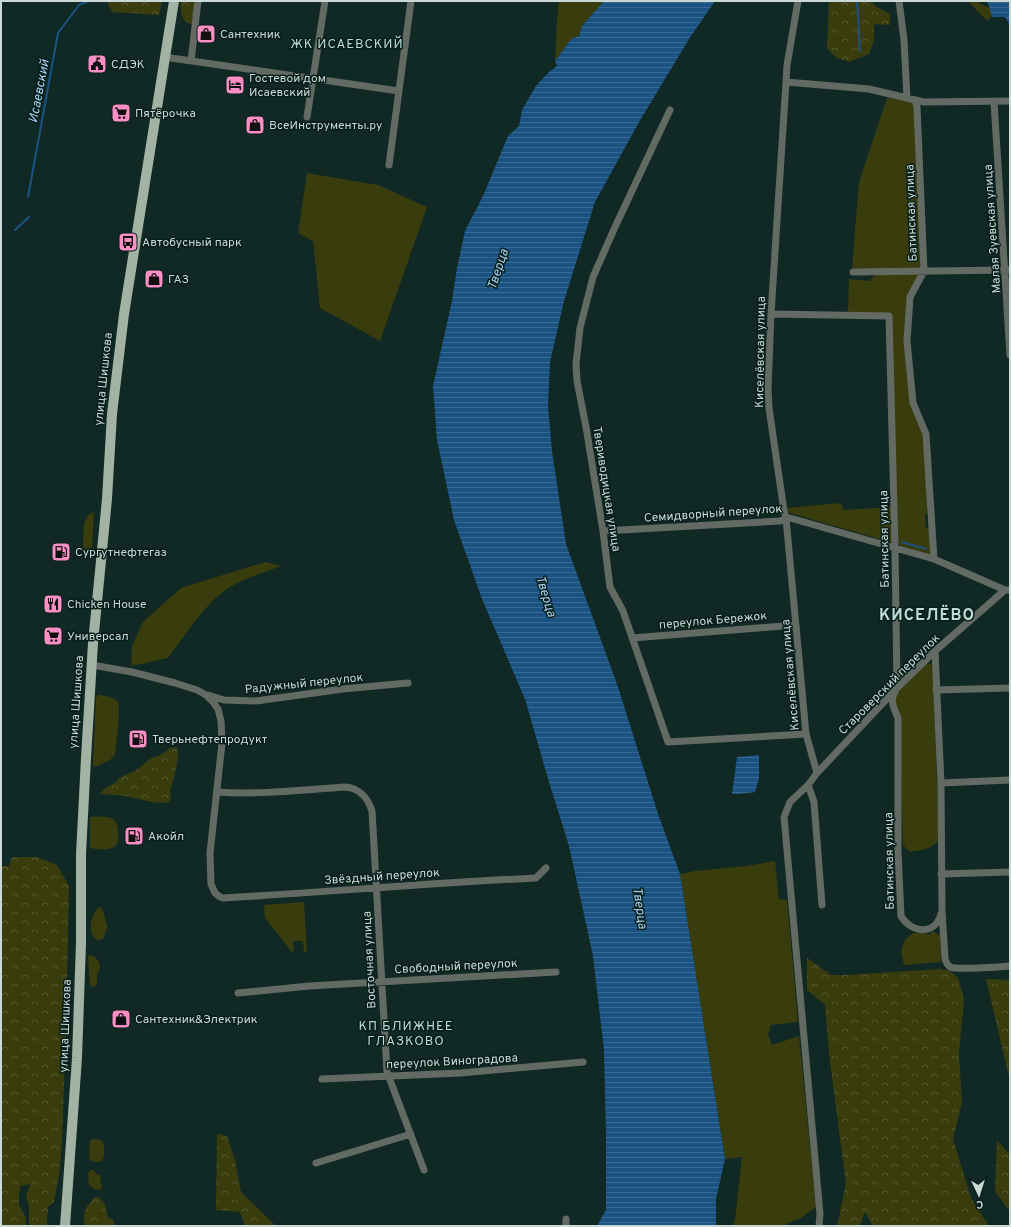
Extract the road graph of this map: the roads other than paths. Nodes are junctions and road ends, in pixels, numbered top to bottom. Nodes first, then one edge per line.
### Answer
1 (174, 1) edge
2 (198, 1) edge
3 (325, 1) edge
4 (411, 1) edge
5 (798, 1) edge
6 (899, 1) edge
7 (164, 57) junction
8 (191, 61) junction
9 (313, 79) junction
10 (786, 82) junction
11 (399, 91) junction
12 (907, 98) junction
13 (915, 100) junction
14 (1010, 101) edge
15 (994, 102) junction
16 (670, 110) dead end
17 (307, 117) dead end
18 (389, 164) dead end
19 (1008, 270) edge
20 (924, 271) junction
21 (854, 272) dead end
22 (771, 314) junction
23 (1010, 355) edge
24 (786, 518) junction
25 (603, 531) junction
26 (895, 547) junction
27 (934, 559) junction
28 (1008, 590) edge
29 (796, 624) junction
30 (632, 638) junction
31 (935, 651) junction
32 (92, 665) junction
33 (408, 683) dead end
34 (897, 688) junction
35 (1010, 688) edge
36 (936, 690) junction
37 (204, 694) junction
38 (806, 734) junction
39 (817, 773) junction
40 (1010, 780) edge
41 (941, 783) junction
42 (808, 785) junction
43 (217, 792) junction
44 (546, 868) dead end
45 (1010, 872) edge
46 (941, 874) junction
47 (376, 888) junction
48 (822, 905) dead end
49 (942, 911) junction
50 (1010, 966) edge
51 (556, 972) dead end
52 (381, 981) junction
53 (238, 993) dead end
54 (583, 1062) dead end
55 (388, 1075) junction
56 (322, 1079) dead end
57 (410, 1134) junction
58 (316, 1163) dead end
59 (424, 1170) dead end
60 (65, 1222) edge
61 (820, 1226) edge

1 - 7 main road, улица Шишкова
2 - 8 street
3 - 9 street
4 - 11 street
5 - 10 street, Киселёвская улица
6 - 12 street
7 - 8 street
7 - 32 main road, улица Шишкова
8 - 9 street
9 - 11 street
9 - 17 street
10 - 12 street
10 - 22 street, Киселёвская улица
11 - 18 street
12 - 13 street
13 - 15 street
13 - 20 street, Батинская улица
14 - 15 street
15 - 19 street, Малая Зуевская улица
16 - 25 street, Твериводицкая улица
19 - 20 street
19 - 23 street, Малая Зуевская улица
20 - 21 street
20 - 27 street, Батинская улица
22 - 24 street, Киселёвская улица
22 - 26 street, Батинская улица
24 - 25 street, Семидворный переулок
24 - 26 street, Семидворный переулок
24 - 29 street, Киселёвская улица
25 - 30 street, Твериводицкая улица
26 - 27 street, Семидворный переулок
26 - 34 street, Батинская улица
27 - 28 street, Семидворный переулок
28 - 31 street, Староверский переулок
29 - 30 street, переулок Бережок
29 - 38 street, Киселёвская улица
30 - 38 street, Твериводицкая улица
31 - 34 street, Староверский переулок
31 - 36 street
32 - 37 street, Радужный переулок
32 - 60 main road, улица Шишкова
33 - 37 street, Радужный переулок
34 - 39 street, Староверский переулок
34 - 49 street, Батинская улица
35 - 36 street
36 - 41 street
37 - 43 street
38 - 39 street, Киселёвская улица
39 - 42 street, Староверский переулок
40 - 41 street
41 - 46 street
42 - 48 street
42 - 61 street, Староверский переулок
43 - 47 street, Восточная улица
43 - 47 street, Звёздный переулок
44 - 47 street, Звёздный переулок
45 - 46 street
46 - 49 street
47 - 52 street, Восточная улица
49 - 50 street
51 - 52 street, Свободный переулок
52 - 53 street, Свободный переулок
52 - 55 street, Восточная улица
54 - 55 street, переулок Виноградова
55 - 56 street, переулок Виноградова
55 - 57 street, Восточная улица
57 - 58 street
57 - 59 street, Восточная улица

